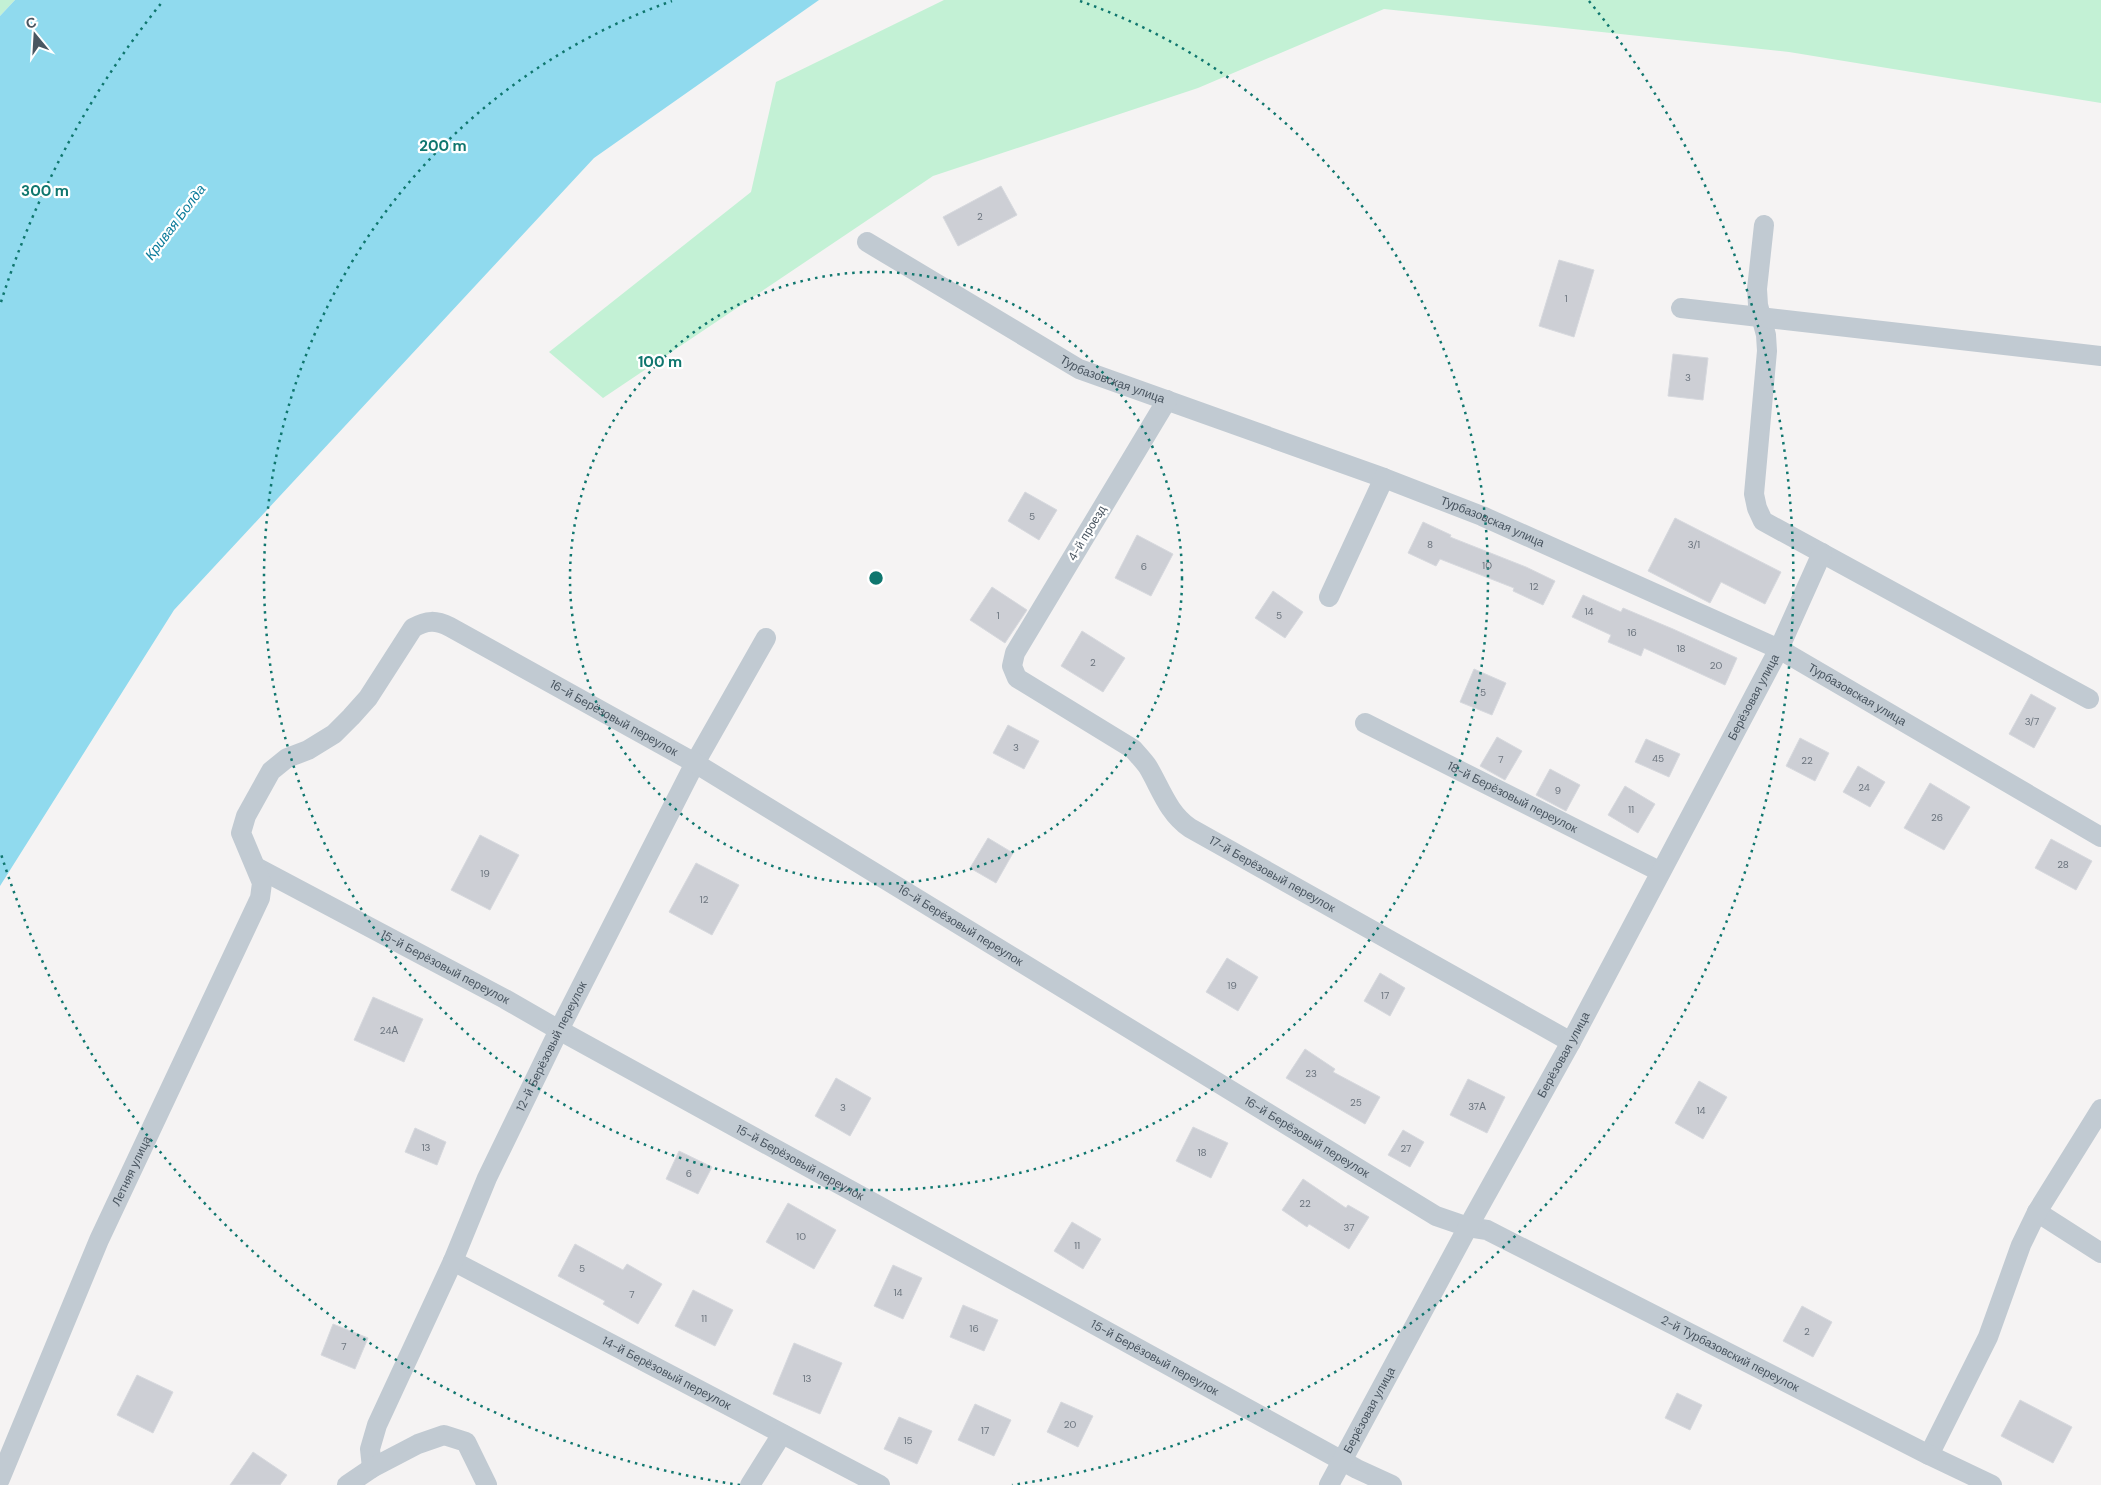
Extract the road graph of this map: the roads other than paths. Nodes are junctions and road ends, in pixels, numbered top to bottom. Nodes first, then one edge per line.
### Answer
1 (1764, 225) dead end
2 (867, 242) dead end
3 (1681, 308) dead end
4 (1763, 317) junction
5 (2101, 356) edge
6 (1167, 400) junction
7 (1384, 478) junction
8 (1822, 553) junction
9 (1329, 597) dead end
10 (766, 638) dead end
11 (1779, 649) junction
12 (1012, 666) joint
13 (2089, 699) dead end
14 (1365, 722) dead end
15 (695, 763) junction
16 (2101, 837) edge
17 (256, 867) junction
18 (1660, 871) junction
19 (559, 1030) junction
20 (1571, 1042) junction
21 (2101, 1109) edge
22 (2037, 1212) junction
23 (1468, 1227) junction
24 (2101, 1253) edge
25 (453, 1261) junction
26 (782, 1434) junction
27 (1929, 1455) junction
28 (1343, 1461) junction
29 (372, 1468) junction
30 (0, 1479) edge
31 (347, 1485) edge
32 (487, 1485) edge
33 (750, 1485) edge
34 (880, 1485) edge
35 (1329, 1485) edge
36 (1392, 1485) edge
37 (1992, 1485) edge

1 - 4 street
2 - 6 street, Турбазовская улица
3 - 4 street
4 - 5 street
4 - 8 street
6 - 7 street, Турбазовская улица
6 - 12 street, 4-й проезд
7 - 9 street
7 - 11 street, Турбазовская улица
8 - 11 street, Берёзовая улица
8 - 13 street
10 - 15 street, 12-й Берёзовый переулок
11 - 16 street, Турбазовская улица
11 - 18 street, Берёзовая улица
12 - 20 street, 17-й Берёзовый переулок
14 - 18 street, 18-й Берёзовый переулок
15 - 17 street, 16-й Берёзовый переулок
15 - 19 street, 12-й Берёзовый переулок
15 - 23 street, 16-й Берёзовый переулок
17 - 19 street, 15-й Берёзовый переулок
17 - 30 street, Летняя улица
18 - 20 street, Берёзовая улица
19 - 25 street, 12-й Берёзовый переулок
19 - 28 street, 15-й Берёзовый переулок
20 - 23 street, Берёзовая улица
21 - 22 street
22 - 24 street
22 - 27 street
23 - 27 street, 2-й Турбазовский переулок
23 - 28 street, Берёзовая улица
25 - 26 street, 14-й Берёзовый переулок
25 - 29 street, 12-й Берёзовый переулок
26 - 33 street
26 - 34 street, 14-й Берёзовый переулок
27 - 37 street, 2-й Турбазовский переулок
28 - 35 street, Берёзовая улица
28 - 36 street, 15-й Берёзовый переулок
29 - 31 street
29 - 32 street

